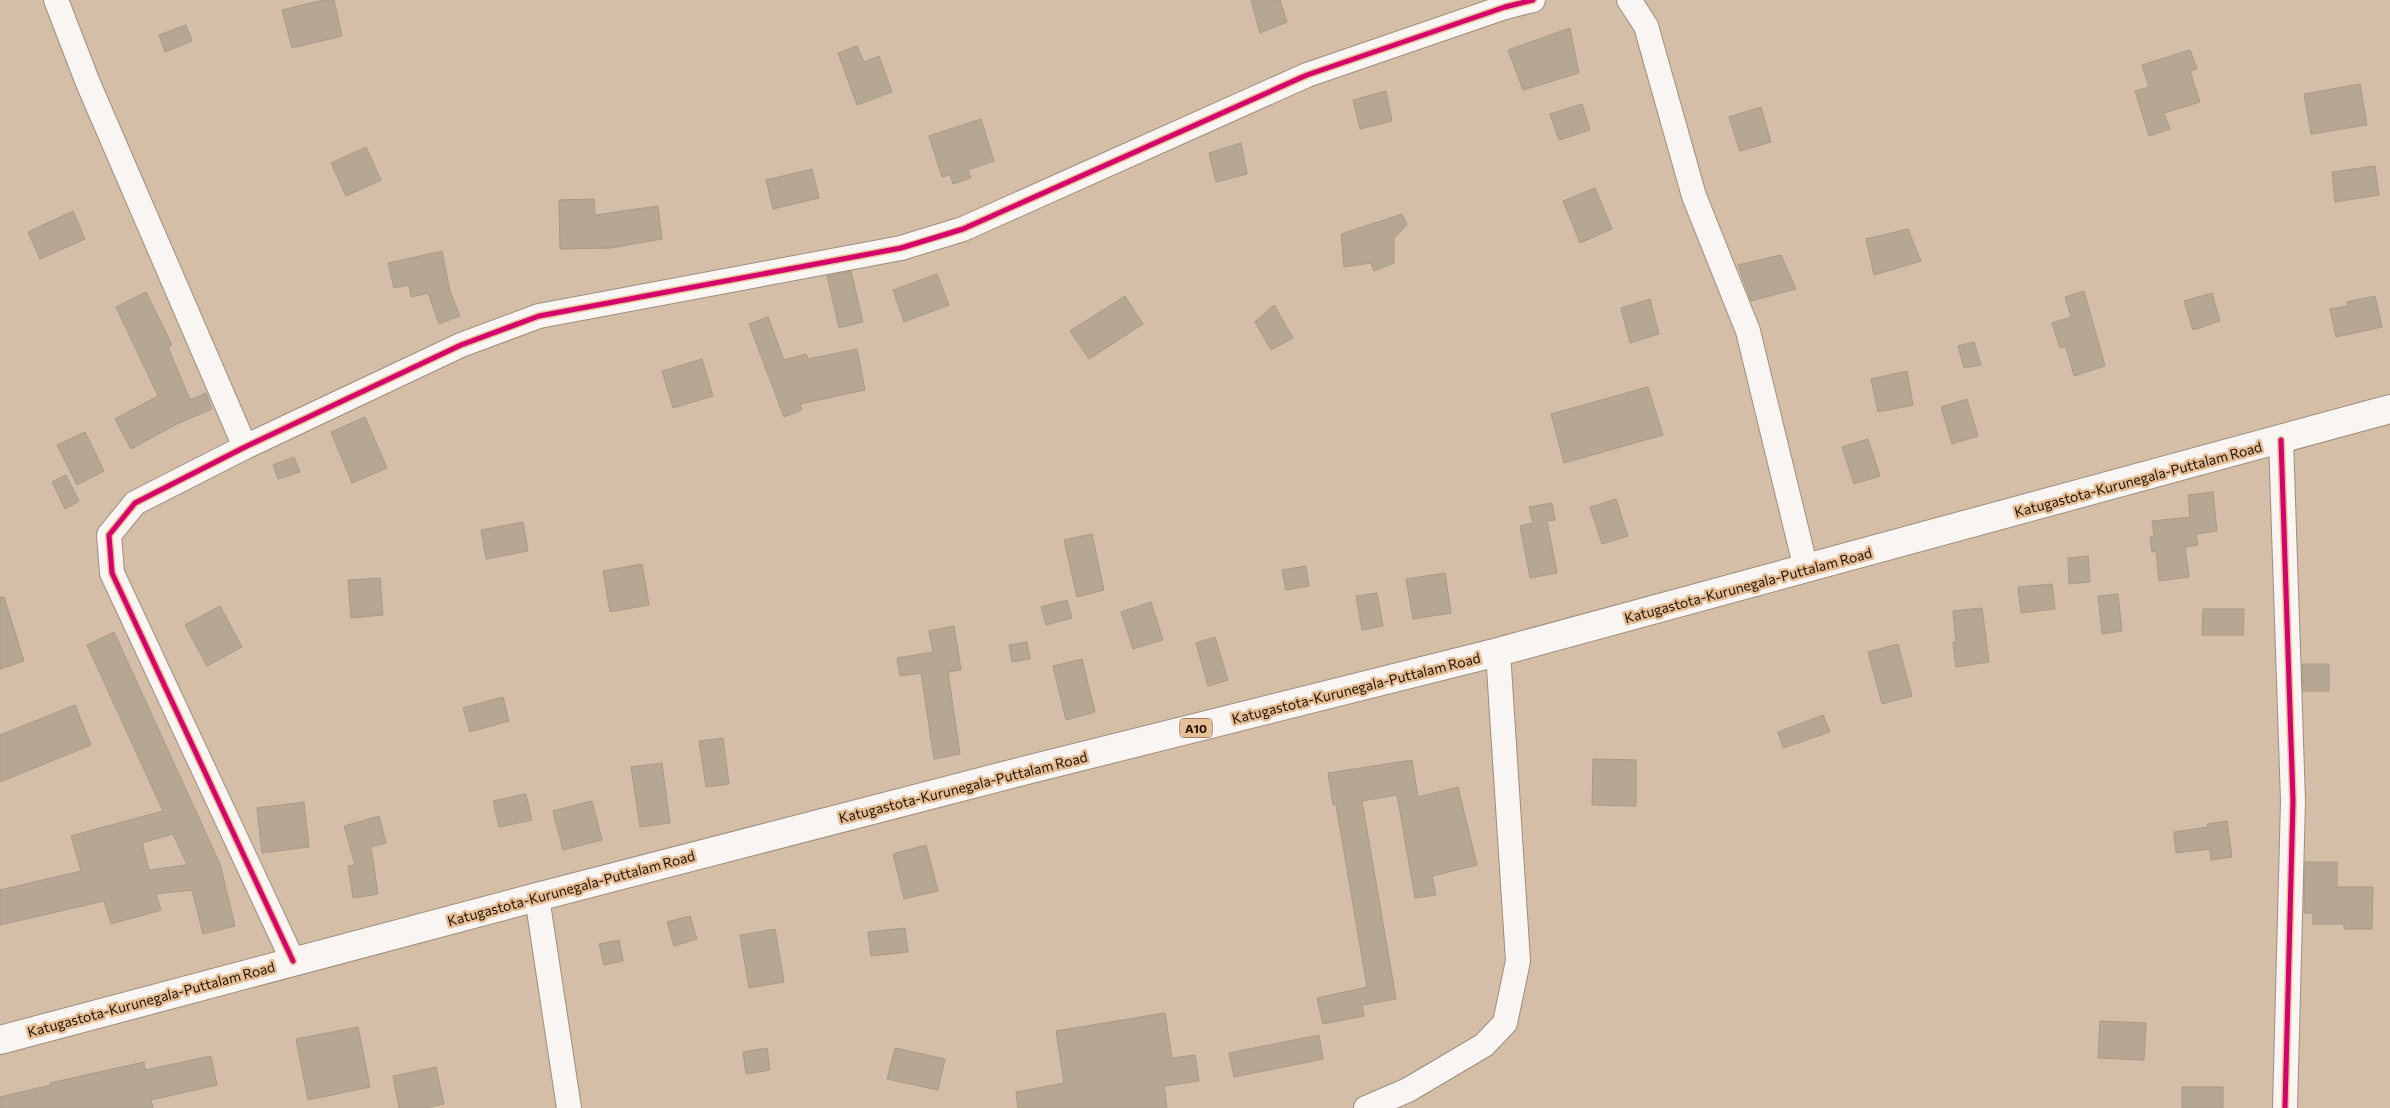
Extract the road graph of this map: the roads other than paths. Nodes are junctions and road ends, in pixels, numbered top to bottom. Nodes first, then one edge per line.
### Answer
1 (56, 0) edge
2 (1533, 0) edge
3 (1629, 0) edge
4 (2390, 409) edge
5 (2280, 440) junction
6 (245, 448) junction
7 (1806, 569) junction
8 (1498, 652) junction
9 (537, 897) junction
10 (293, 961) junction
11 (0, 1040) edge
12 (569, 1108) edge
13 (1366, 1108) edge
14 (2285, 1108) edge

1 - 6 street
2 - 6 street
3 - 7 street
4 - 5 highway, Katugastota-Kurunegala-Puttalam Road / A10
5 - 7 highway, Katugastota-Kurunegala-Puttalam Road / A10
5 - 14 street
6 - 10 street
7 - 8 highway, Katugastota-Kurunegala-Puttalam Road / A10
8 - 9 highway, Katugastota-Kurunegala-Puttalam Road / A10
8 - 13 street
9 - 10 highway, Katugastota-Kurunegala-Puttalam Road / A10
9 - 12 street
10 - 11 highway, Katugastota-Kurunegala-Puttalam Road / A10

